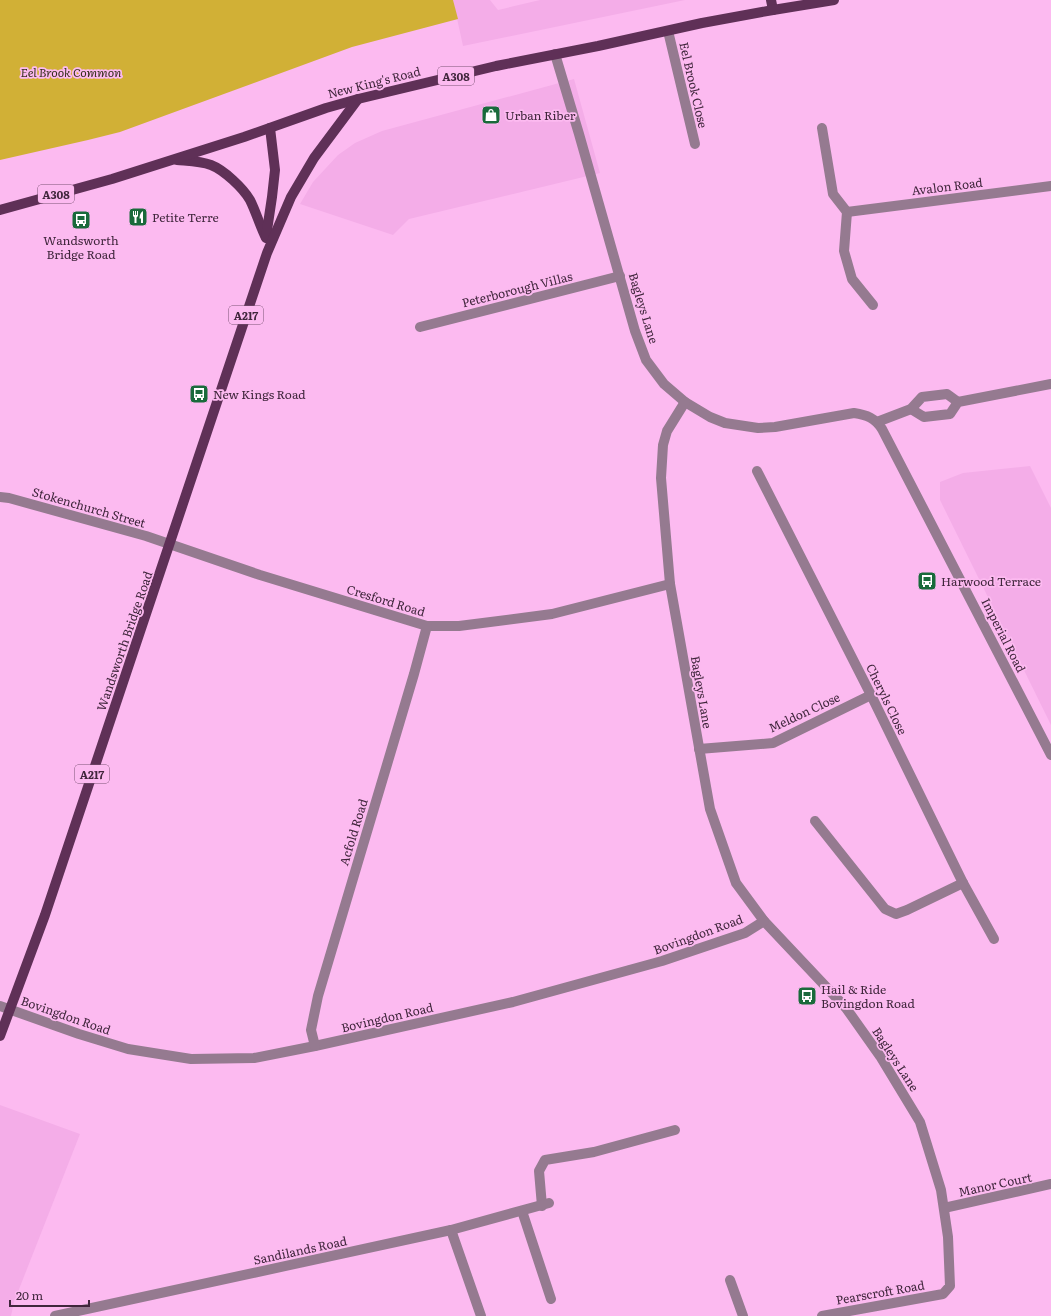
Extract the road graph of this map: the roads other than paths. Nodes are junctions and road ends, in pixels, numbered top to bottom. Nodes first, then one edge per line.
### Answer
1 (834, 0) edge
2 (772, 5) edge
3 (668, 30) junction
4 (555, 54) junction
5 (358, 99) junction
6 (270, 128) junction
7 (822, 128) dead end
8 (694, 144) dead end
9 (171, 160) junction
10 (1051, 186) edge
11 (0, 210) edge
12 (847, 212) junction
13 (266, 238) junction
14 (267, 253) junction
15 (620, 276) junction
16 (873, 305) dead end
17 (420, 327) dead end
18 (1051, 384) edge
19 (685, 402) junction
20 (958, 402) junction
21 (912, 408) junction
22 (877, 422) junction
23 (757, 471) dead end
24 (0, 497) edge
25 (170, 544) junction
26 (670, 584) junction
27 (427, 626) junction
28 (871, 695) junction
29 (699, 749) junction
30 (1051, 755) edge
31 (814, 821) dead end
32 (963, 883) junction
33 (764, 921) junction
34 (994, 939) dead end
35 (0, 1006) edge
36 (10, 1010) junction
37 (0, 1036) edge
38 (315, 1046) junction
39 (675, 1130) dead end
40 (1051, 1184) edge
41 (944, 1208) junction
42 (522, 1211) junction
43 (452, 1230) junction
44 (730, 1280) dead end
45 (943, 1294) joint
46 (551, 1299) dead end
47 (55, 1316) edge
48 (481, 1316) edge
49 (743, 1316) edge
50 (822, 1316) edge

1 - 2 main road, New King's Road / A308
2 - 3 main road, New King's Road / A308
3 - 4 main road, New King's Road / A308
3 - 8 street, Eel Brook Close
4 - 5 main road, New King's Road / A308
4 - 15 street, Bagleys Lane
5 - 6 main road, New King's Road / A308
5 - 14 main road, Wandsworth Bridge Road
6 - 9 main road, New King's Road / A308
6 - 13 main road, A217
7 - 12 street
9 - 11 main road, New King's Road / A308
9 - 13 main road
10 - 12 street, Avalon Road
12 - 16 street
13 - 14 main road, A217
14 - 25 main road, Wandsworth Bridge Road / A217
15 - 17 street, Peterborough Villas
15 - 19 street, Bagleys Lane
18 - 20 street
19 - 22 street
19 - 26 street, Bagleys Lane
20 - 21 street
20 - 21 street
21 - 22 street
22 - 30 street, Imperial Road
23 - 28 street, Cheryls Close
24 - 25 street, Stokenchurch Street
25 - 27 street, Cresford Road
25 - 36 main road, Wandsworth Bridge Road / A217
26 - 27 street, Cresford Road
26 - 29 street, Bagleys Lane
27 - 38 street, Acfold Road
28 - 29 street, Meldon Close
28 - 32 street, Cheryls Close
29 - 33 street, Bagleys Lane
31 - 32 street
32 - 34 street, Cheryls Close
33 - 38 street, Bovingdon Road
33 - 41 street, Bagleys Lane
35 - 36 street, Bovingdon Road
36 - 37 main road, Wandsworth Bridge Road / A217
36 - 38 street, Bovingdon Road
39 - 42 street, Sandilands Road
40 - 41 street, Manor Court
41 - 45 street, Bagleys Lane
42 - 43 street, Sandilands Road
42 - 46 street
43 - 47 street, Sandilands Road
43 - 48 street
44 - 49 street
45 - 50 street, Pearscroft Road

